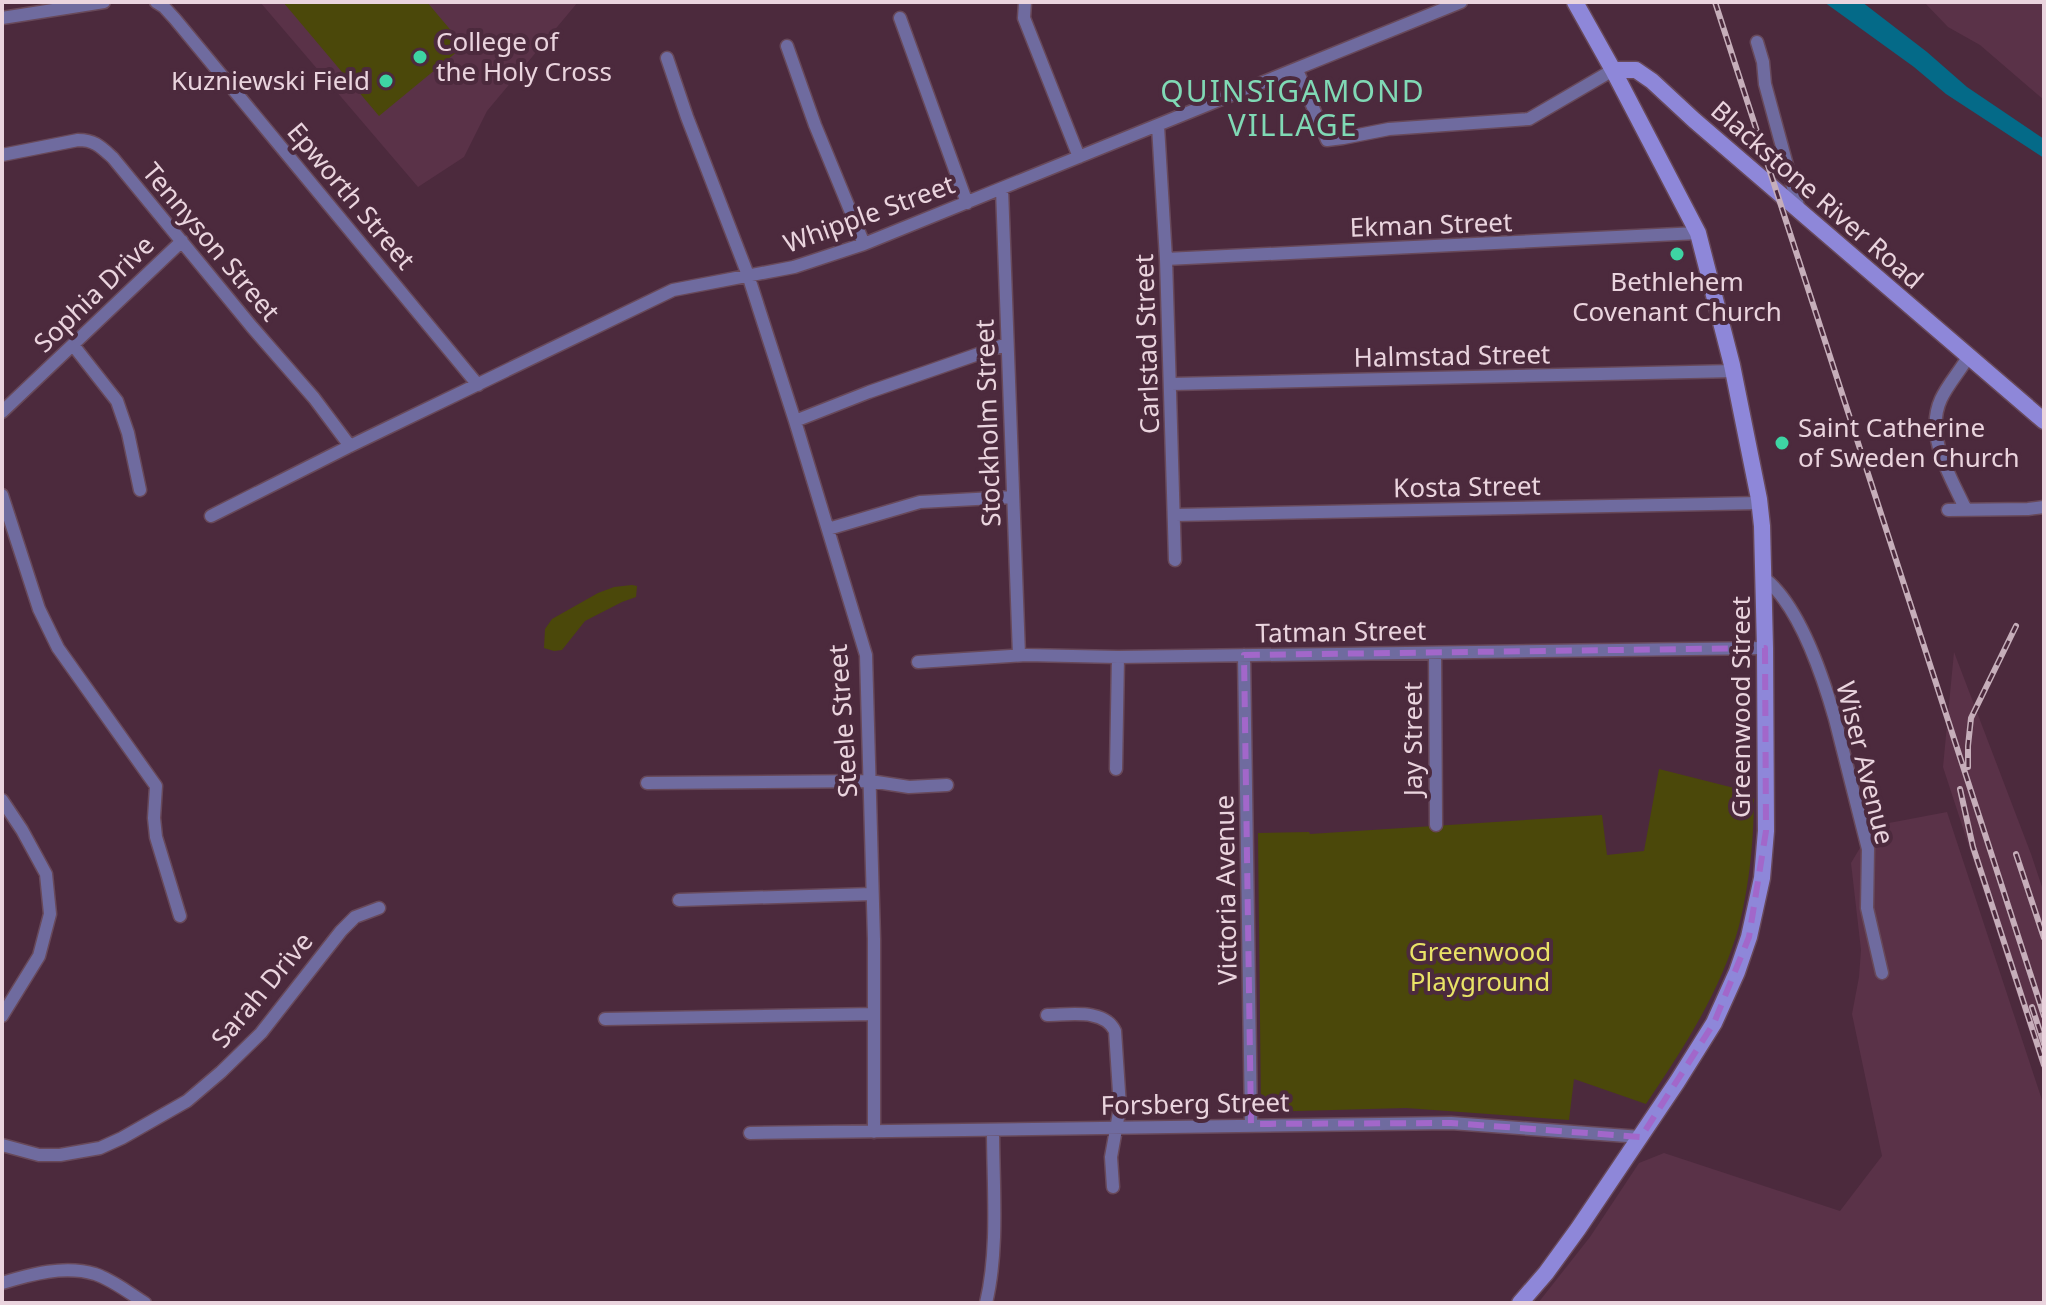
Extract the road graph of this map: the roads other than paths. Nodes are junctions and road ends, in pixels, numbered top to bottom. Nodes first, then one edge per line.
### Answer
1 (104, 2) edge
2 (156, 2) edge
3 (1025, 2) edge
4 (1461, 2) edge
5 (1575, 2) edge
6 (2, 18) edge
7 (900, 18) dead end
8 (1757, 42) dead end
9 (787, 46) dead end
10 (667, 58) dead end
11 (1297, 70) junction
12 (1613, 70) junction
13 (1158, 126) junction
14 (2, 155) edge
15 (1079, 157) junction
16 (1002, 189) junction
17 (967, 203) junction
18 (1800, 213) junction
19 (1698, 233) junction
20 (182, 241) junction
21 (864, 244) junction
22 (1166, 259) junction
23 (748, 275) junction
24 (1007, 344) junction
25 (73, 345) junction
26 (1968, 357) junction
27 (1734, 371) junction
28 (1171, 384) junction
29 (478, 385) junction
30 (2, 412) edge
31 (795, 421) junction
32 (2044, 421) edge
33 (350, 446) junction
34 (140, 490) dead end
35 (2, 495) edge
36 (1013, 497) junction
37 (1759, 503) junction
38 (2044, 507) edge
39 (1948, 510) dead end
40 (1966, 510) junction
41 (1175, 515) junction
42 (211, 516) dead end
43 (828, 529) junction
44 (1175, 560) dead end
45 (1764, 578) junction
46 (1765, 648) junction
47 (1435, 653) junction
48 (1019, 655) junction
49 (1244, 655) junction
50 (1118, 657) junction
51 (918, 662) dead end
52 (1116, 769) dead end
53 (870, 781) junction
54 (647, 783) dead end
55 (947, 785) dead end
56 (2, 800) edge
57 (1436, 825) dead end
58 (872, 894) junction
59 (679, 900) dead end
60 (379, 908) dead end
61 (180, 916) dead end
62 (1882, 973) dead end
63 (874, 1014) junction
64 (1047, 1015) dead end
65 (2, 1016) edge
66 (605, 1019) dead end
67 (1251, 1124) junction
68 (1116, 1128) junction
69 (993, 1130) junction
70 (874, 1132) junction
71 (750, 1133) dead end
72 (1641, 1137) junction
73 (2, 1145) edge
74 (1113, 1187) dead end
75 (2, 1283) edge
76 (145, 1303) edge
77 (986, 1303) edge
78 (1520, 1303) edge

1 - 6 street
2 - 29 street, Epworth Street
3 - 15 street
4 - 11 street, Whipple Street
5 - 12 main road
7 - 17 street
8 - 18 street
9 - 21 street
10 - 23 street, Steele Street
11 - 12 street
11 - 13 street, Whipple Street
12 - 18 main road, Blackstone River Road
12 - 19 main road, Greenwood Street
13 - 15 street, Whipple Street
13 - 22 street, Carlstad Street
14 - 20 street, Tennyson Street
15 - 16 street, Whipple Street
16 - 17 street, Whipple Street
16 - 24 street, Stockholm Street
17 - 21 street, Whipple Street
18 - 26 main road, Blackstone River Road
19 - 22 street, Ekman Street
19 - 27 main road, Greenwood Street
20 - 25 street, Sophia Drive
20 - 33 street, Tennyson Street
21 - 23 street, Whipple Street
22 - 28 street, Carlstad Street
23 - 29 street, Whipple Street
23 - 31 street, Steele Street
24 - 31 street
24 - 36 street, Stockholm Street
25 - 30 street, Sophia Drive
25 - 34 street
26 - 32 main road, Blackstone River Road
26 - 40 street
27 - 28 street, Halmstad Street
27 - 37 main road, Greenwood Street
28 - 41 street, Carlstad Street
29 - 33 street, Whipple Street
31 - 43 street, Steele Street
33 - 42 street, Whipple Street
35 - 61 street
36 - 43 street
36 - 48 street, Stockholm Street
37 - 41 street, Kosta Street
37 - 45 main road, Greenwood Street
38 - 40 street
39 - 40 street
41 - 44 street, Carlstad Street
43 - 53 street, Steele Street
45 - 46 main road, Greenwood Street
45 - 62 street, Wiser Avenue
46 - 47 street, Tatman Street
46 - 72 main road, Greenwood Street
47 - 49 street, Tatman Street
47 - 57 street, Jay Street
48 - 50 street, Tatman Street
48 - 51 street, Tatman Street
49 - 50 street, Tatman Street
49 - 67 street, Victoria Avenue
50 - 52 street
53 - 54 street
53 - 55 street
53 - 58 street, Steele Street
56 - 65 street
58 - 59 street
58 - 63 street, Steele Street
60 - 73 street, Sarah Drive
63 - 66 street
63 - 70 street, Steele Street
64 - 68 street
67 - 68 street, Forsberg Street
67 - 72 street, Forsberg Street
68 - 69 street, Forsberg Street
68 - 74 street
69 - 70 street, Forsberg Street
69 - 77 street
70 - 71 street, Forsberg Street
72 - 78 main road, Greenwood Street
75 - 76 street

